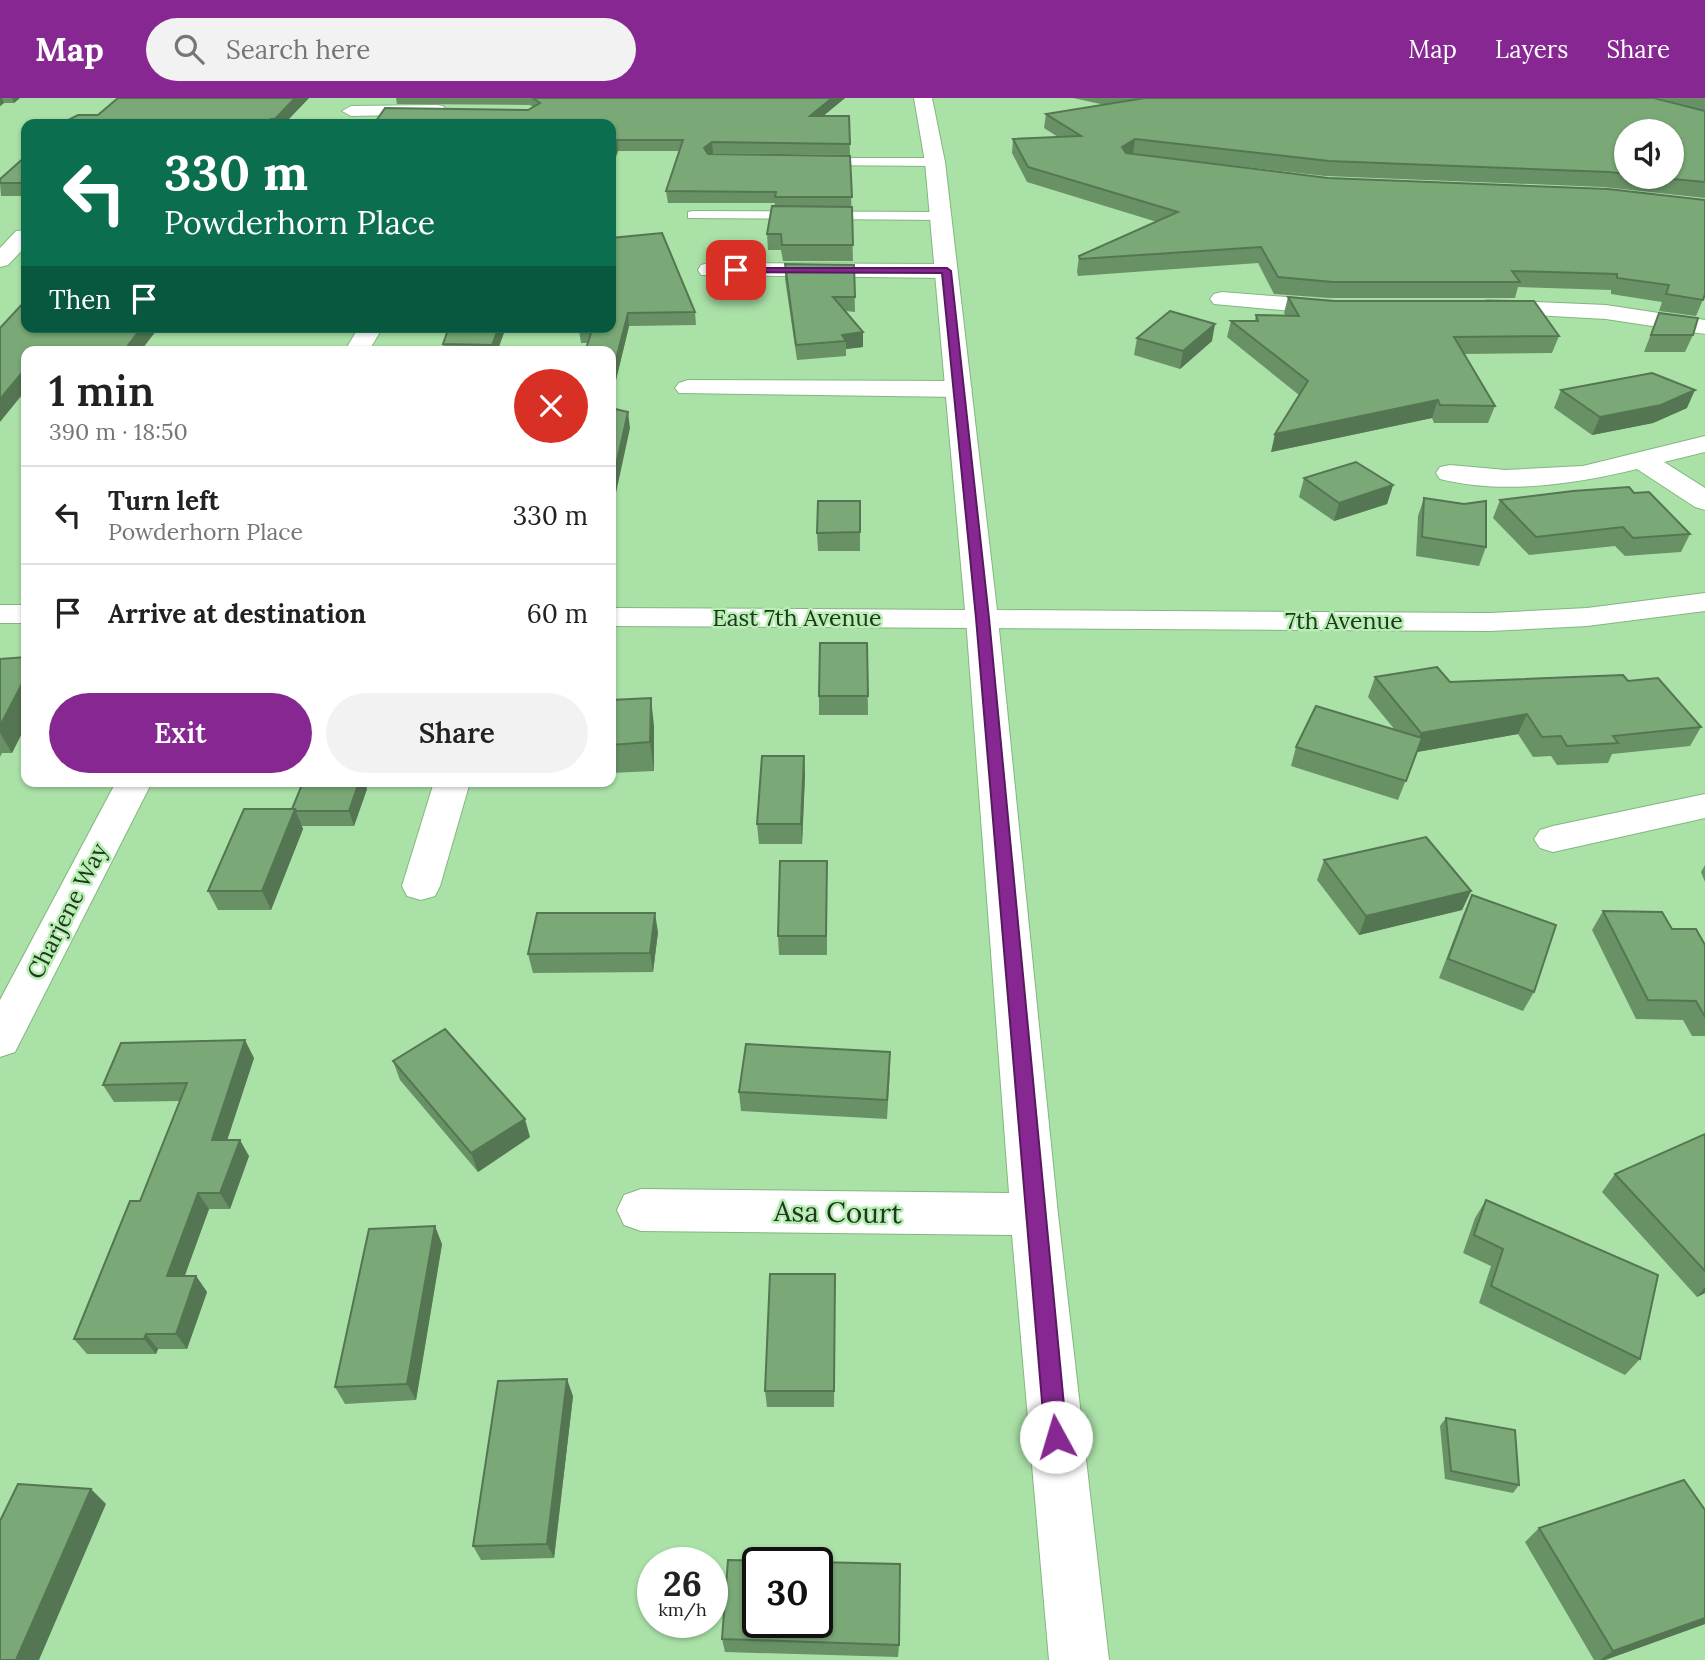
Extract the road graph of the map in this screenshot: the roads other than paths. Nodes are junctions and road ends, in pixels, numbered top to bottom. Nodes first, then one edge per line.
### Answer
1 (923, 98) edge
2 (454, 110) edge
3 (351, 111) edge
4 (811, 162) edge
5 (935, 162) junction
6 (693, 215) dead end
7 (941, 216) junction
8 (21, 239) edge
9 (0, 260) edge
10 (709, 270) dead end
11 (947, 271) junction
12 (1222, 299) dead end
13 (1355, 308) edge
14 (1463, 308) edge
15 (1705, 327) edge
16 (688, 388) dead end
17 (959, 389) junction
18 (1705, 444) edge
19 (1642, 460) junction
20 (1450, 473) dead end
21 (1705, 501) edge
22 (1705, 602) edge
23 (0, 614) edge
24 (21, 614) edge
25 (616, 617) edge
26 (982, 618) junction
27 (131, 787) edge
28 (451, 787) edge
29 (1705, 807) edge
30 (1553, 839) dead end
31 (421, 886) dead end
32 (0, 1040) edge
33 (641, 1210) dead end
34 (1034, 1214) junction
35 (1079, 1660) edge

1 - 5 street
2 - 3 street
4 - 5 lane
5 - 7 street
6 - 7 lane
7 - 11 street
8 - 9 street
10 - 11 street
11 - 17 street
12 - 13 street
14 - 15 street
16 - 17 street
17 - 26 street
18 - 19 street
19 - 20 street
19 - 21 street
22 - 26 street, 7th Avenue
23 - 24 street
25 - 26 street, East 7th Avenue
26 - 34 street
27 - 32 street, Charjene Way
28 - 31 street
29 - 30 street
33 - 34 street, Asa Court
34 - 35 street

